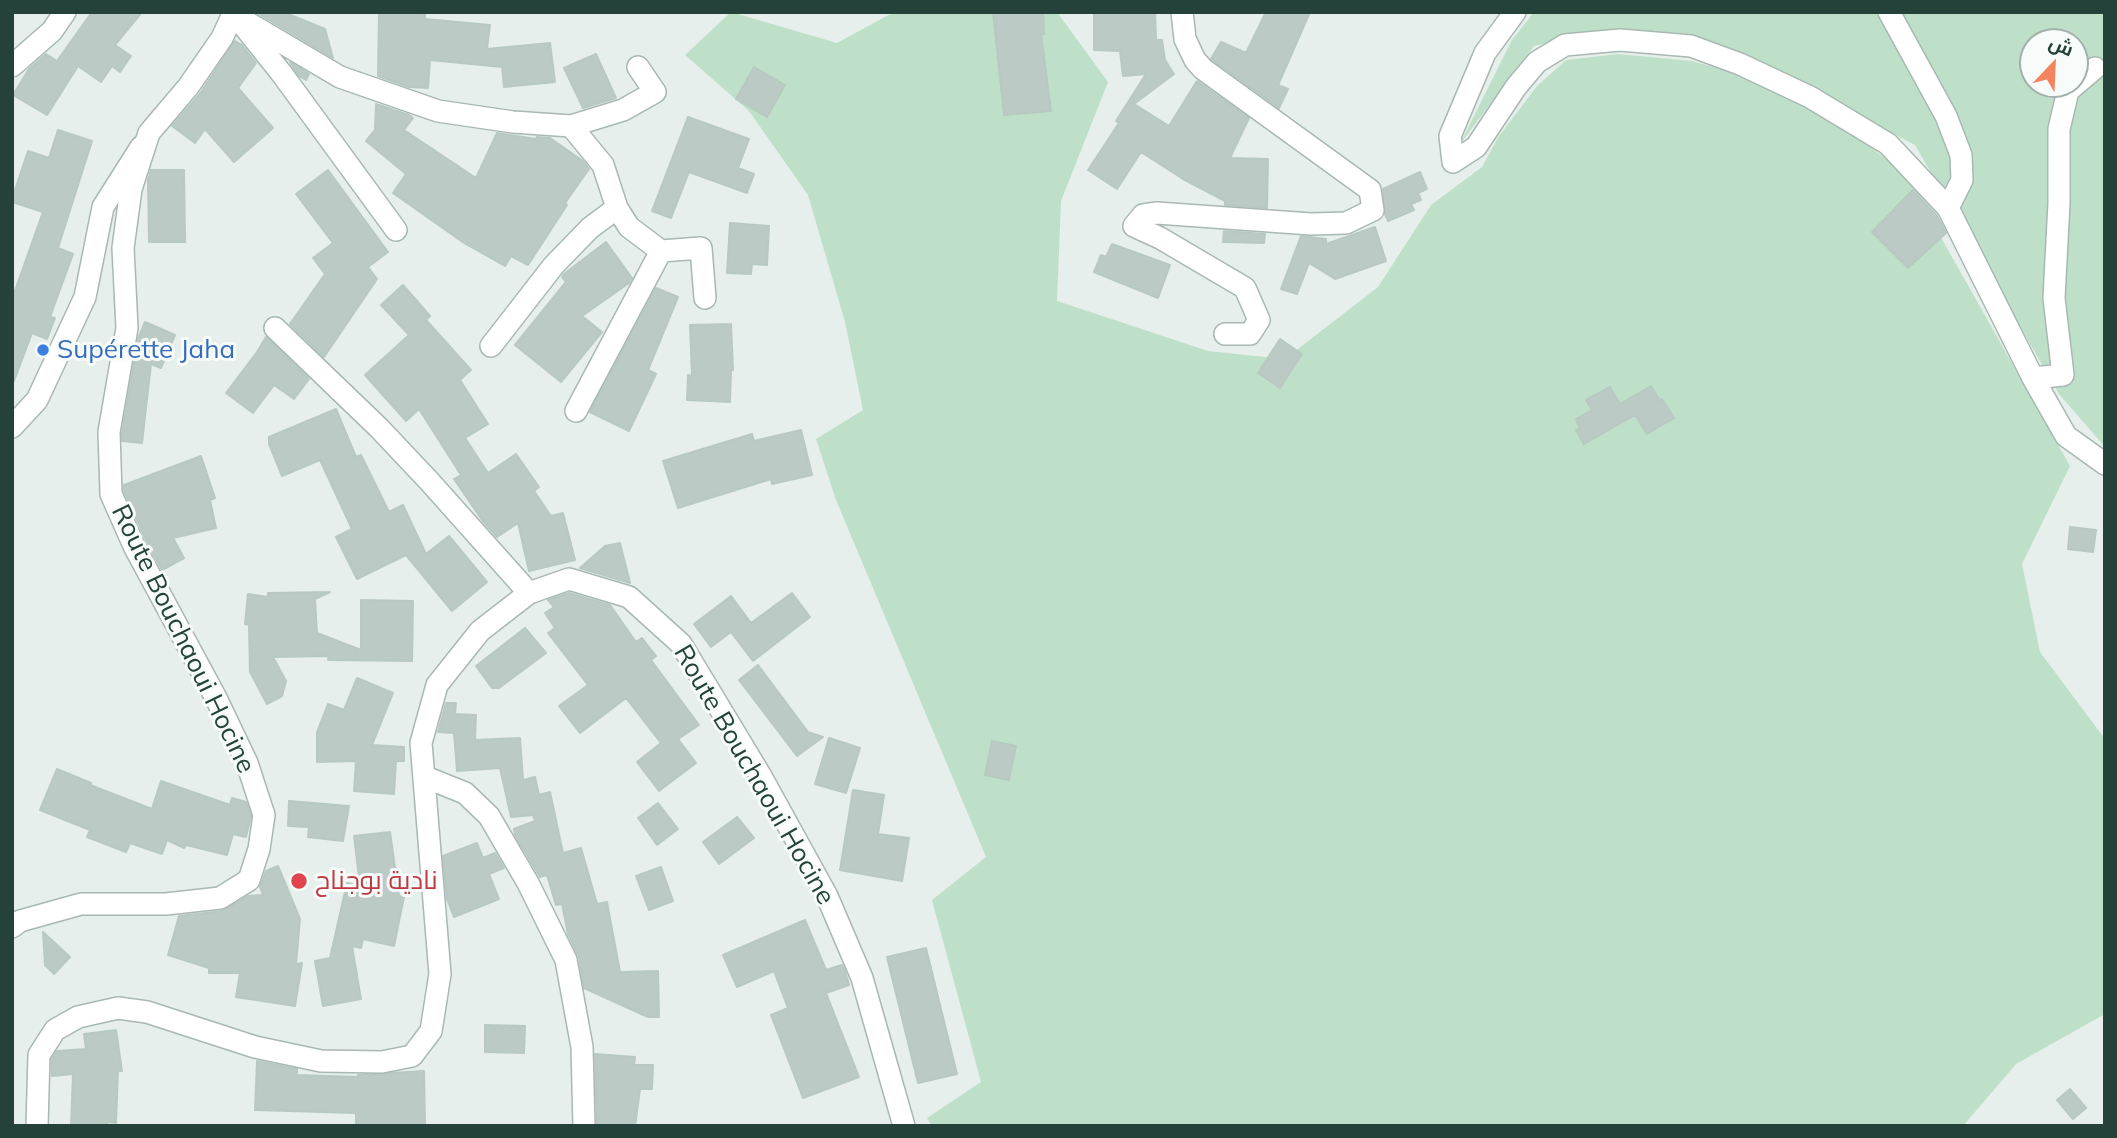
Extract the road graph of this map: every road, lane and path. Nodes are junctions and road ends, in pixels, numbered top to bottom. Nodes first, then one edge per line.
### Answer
1 (65, 12) edge
2 (1182, 12) edge
3 (1515, 12) edge
4 (1889, 12) edge
5 (235, 14) edge
6 (12, 66) edge
7 (638, 67) dead end
8 (2095, 68) dead end
9 (571, 126) junction
10 (149, 134) junction
11 (617, 208) junction
12 (1948, 208) junction
13 (396, 230) dead end
14 (661, 251) junction
15 (705, 298) dead end
16 (275, 328) dead end
17 (1225, 334) dead end
18 (491, 346) dead end
19 (2033, 378) junction
20 (576, 411) dead end
21 (12, 427) edge
22 (2105, 464) edge
23 (529, 593) junction
24 (425, 777) junction
25 (12, 928) edge
26 (37, 1126) edge
27 (584, 1126) edge
28 (904, 1126) edge

1 - 6 street
2 - 17 street
3 - 12 street
4 - 12 street
5 - 9 street
5 - 10 street, Route Bouchaoui Hocine
5 - 13 street
7 - 9 street
8 - 19 street
9 - 11 street
10 - 21 street
10 - 25 street, Route Bouchaoui Hocine
11 - 14 street
11 - 18 street
12 - 19 street
14 - 15 street
14 - 20 street
16 - 23 street
19 - 22 street
23 - 24 street, Route Bouchaoui Hocine
23 - 28 street, Route Bouchaoui Hocine
24 - 26 street, Route Bouchaoui Hocine
24 - 27 street

